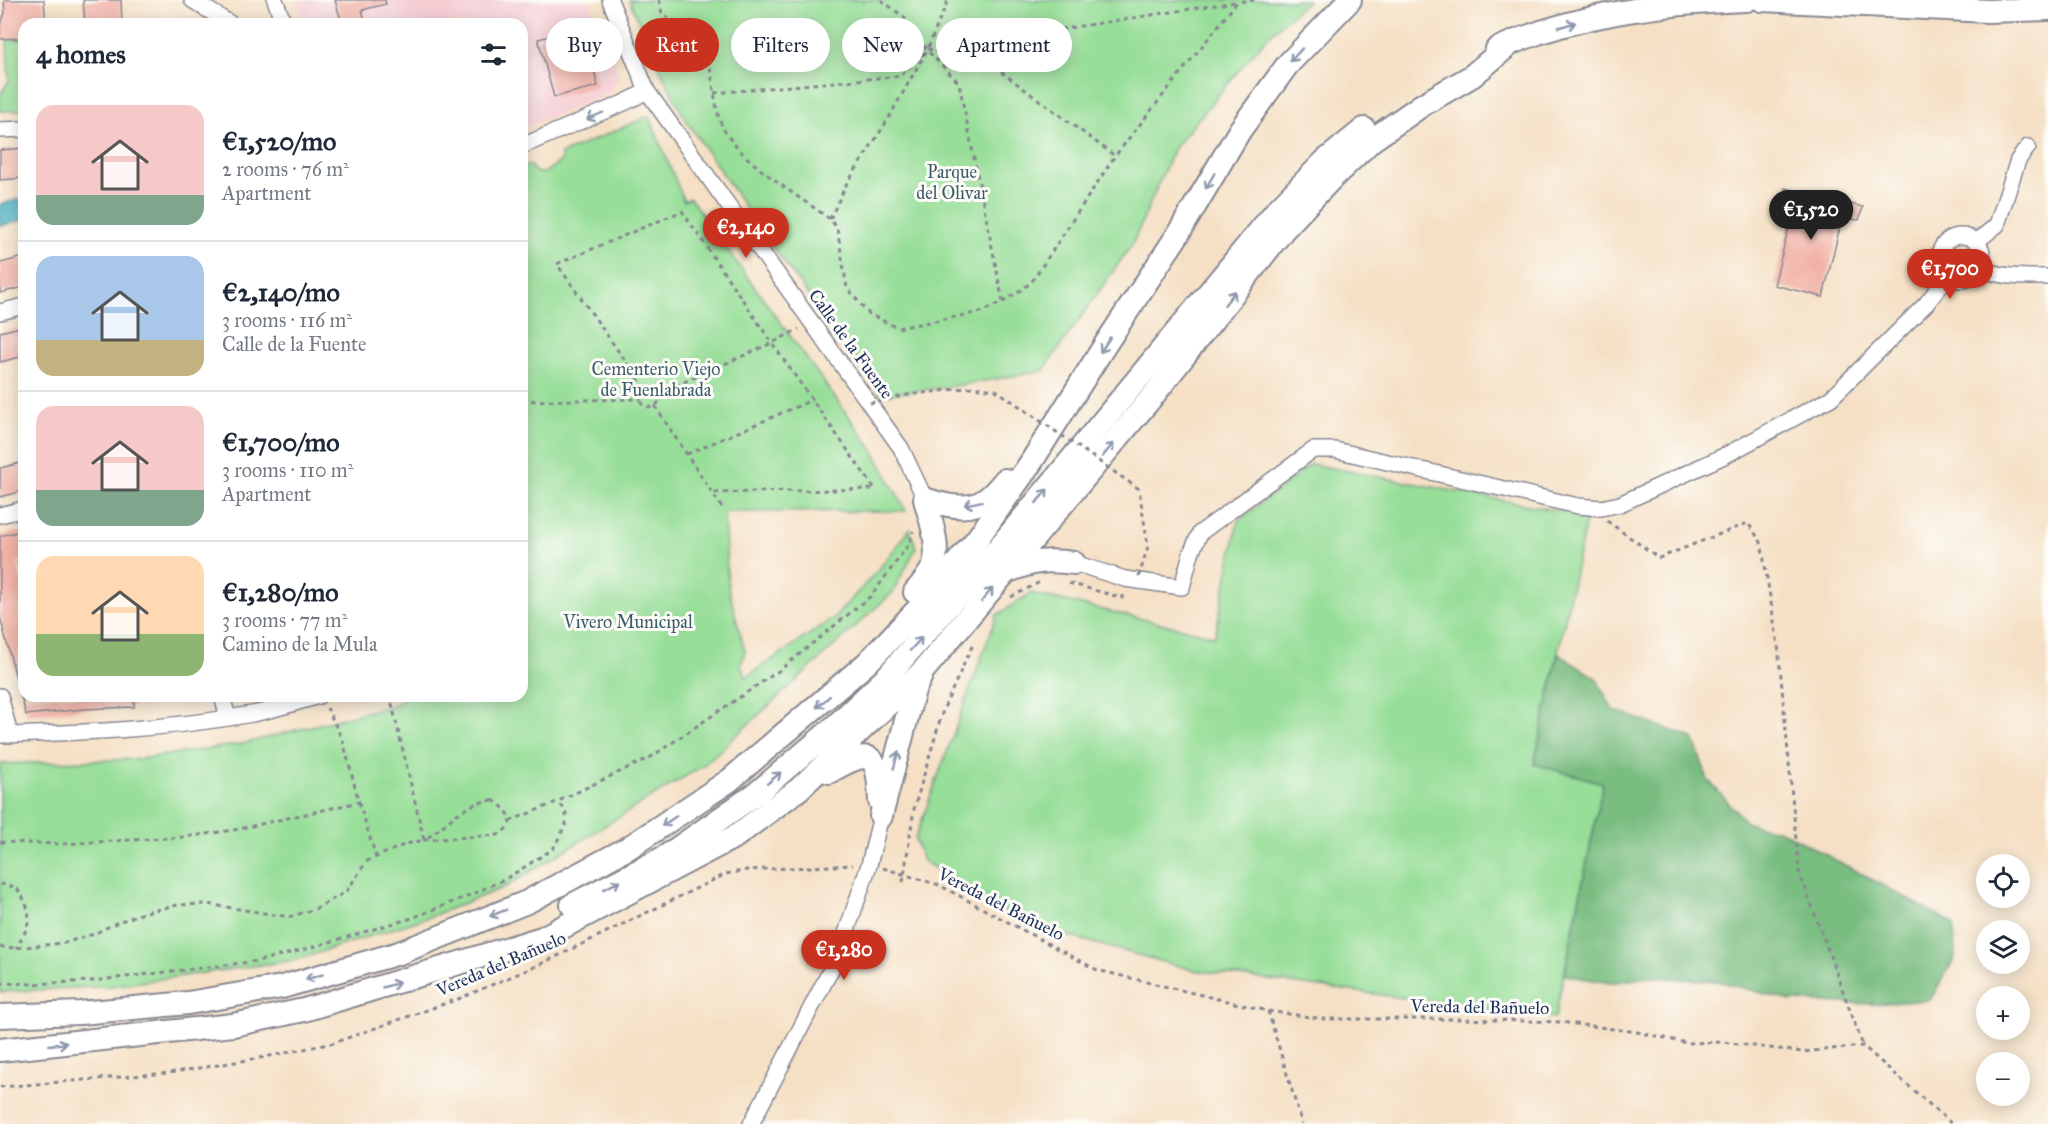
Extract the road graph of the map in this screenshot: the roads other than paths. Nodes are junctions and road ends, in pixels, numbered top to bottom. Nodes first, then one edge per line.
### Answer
1 (192, 0) edge
2 (275, 0) edge
3 (610, 0) edge
4 (1356, 0) edge
5 (1747, 0) edge
6 (1762, 0) edge
7 (1343, 6) edge
8 (2048, 9) edge
9 (221, 18) edge
10 (282, 18) edge
11 (1511, 43) junction
12 (647, 91) junction
13 (18, 129) edge
14 (0, 130) edge
15 (528, 143) edge
16 (2028, 147) dead end
17 (1976, 242) junction
18 (1980, 268) junction
19 (1948, 276) junction
20 (2048, 277) edge
21 (18, 308) edge
22 (0, 312) edge
23 (1046, 437) junction
24 (925, 499) junction
25 (18, 510) edge
26 (1058, 511) junction
27 (0, 515) edge
28 (1007, 572) junction
29 (1068, 572) junction
30 (867, 663) junction
31 (923, 672) junction
32 (0, 696) edge
33 (224, 702) edge
34 (312, 702) edge
35 (228, 718) junction
36 (5, 735) edge
37 (799, 789) junction
38 (881, 816) junction
39 (466, 960) junction
40 (0, 1016) edge
41 (0, 1050) edge
42 (751, 1124) edge

1 - 9 street
2 - 10 street
3 - 12 street, Calle de la Fuente
4 - 7 highway
11 -> 5 highway
6 - 8 highway
7 -> 23 highway
26 -> 11 highway
39 -> 11 highway
12 -> 15 street
12 - 24 street, Calle de la Fuente
13 - 14 street
16 - 17 street
17 - 18 street
17 - 19 street
18 - 19 street
18 - 20 street
19 - 29 street
21 - 22 street
23 -> 24 highway
23 - 30 highway
24 - 30 highway
25 - 27 street
26 - 28 highway
26 - 29 highway
28 - 29 highway
31 -> 28 highway
30 -> 40 highway
31 - 37 highway
38 -> 31 highway
32 - 36 street
33 - 35 street
34 - 35 street
35 - 36 street
37 - 38 highway
37 - 39 highway
38 - 42 street
41 -> 39 highway

